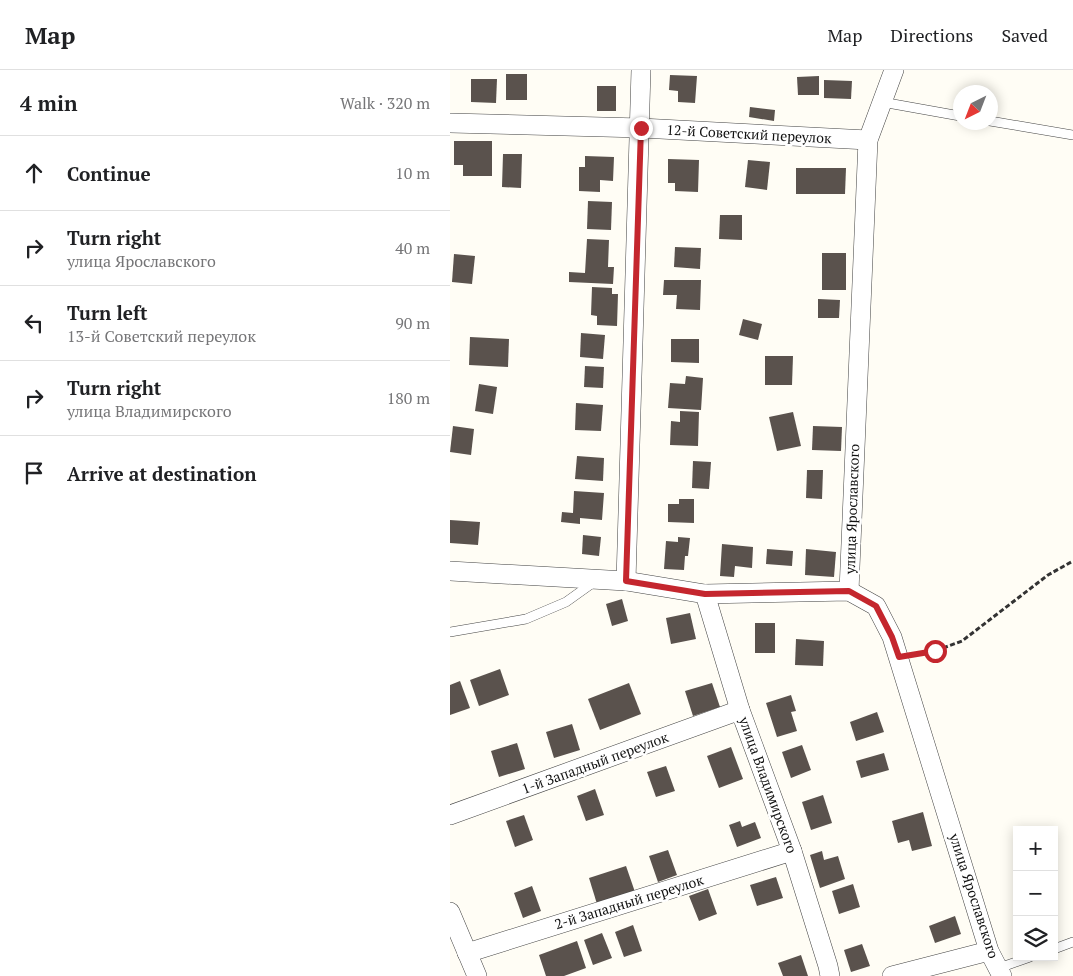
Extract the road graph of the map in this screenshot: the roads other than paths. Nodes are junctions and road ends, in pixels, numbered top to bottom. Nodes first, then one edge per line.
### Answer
1 (641, 70) edge
2 (894, 70) edge
3 (882, 102) junction
4 (953, 115) edge
5 (998, 122) edge
6 (450, 123) edge
7 (641, 128) junction
8 (1073, 135) edge
9 (868, 140) junction
10 (450, 571) edge
11 (598, 579) junction
12 (626, 581) junction
13 (849, 591) junction
14 (705, 594) junction
15 (450, 632) edge
16 (740, 710) junction
17 (450, 815) edge
18 (792, 851) junction
19 (450, 915) edge
20 (1073, 942) edge
21 (1058, 947) edge
22 (989, 951) junction
23 (467, 953) junction
24 (1022, 961) edge
25 (1000, 972) edge
26 (477, 976) edge
27 (830, 976) edge
28 (892, 976) edge

1 - 7 street
2 - 3 street, улица Ярославского
3 - 4 lane
3 - 9 street, улица Ярославского
5 - 8 lane
6 - 7 street, 12-й Советский переулок
7 - 9 street, 12-й Советский переулок
7 - 12 street
9 - 13 street, улица Ярославского
10 - 11 street
11 - 12 street
11 - 15 lane
12 - 14 street
13 - 14 street
13 - 22 street, улица Ярославского
14 - 16 street, улица Владимирского
16 - 17 street, 1-й Западный переулок
16 - 18 street, улица Владимирского
18 - 23 street, 2-й Западный переулок
18 - 27 street, улица Владимирского
19 - 23 street
20 - 21 lane
22 - 25 street, улица Ярославского
22 - 28 street
23 - 26 street
24 - 25 lane

